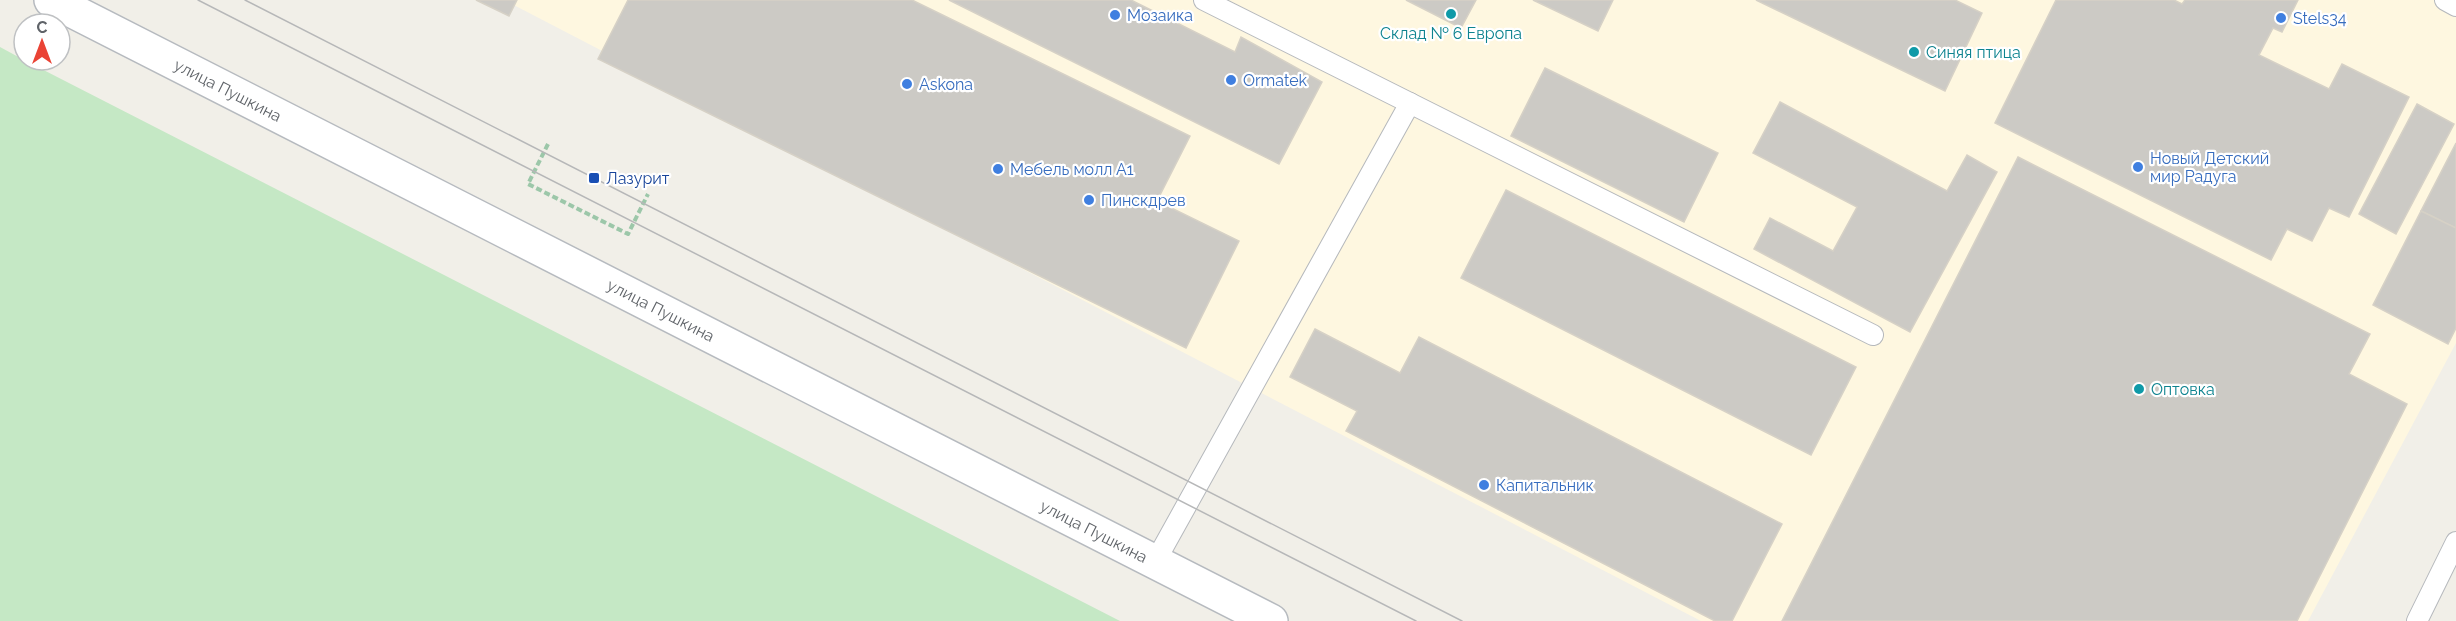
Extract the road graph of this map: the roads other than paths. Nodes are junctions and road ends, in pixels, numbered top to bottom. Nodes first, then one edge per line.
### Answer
1 (51, 0) edge
2 (1204, 0) edge
3 (2445, 0) edge
4 (2456, 6) edge
5 (1410, 103) junction
6 (1873, 336) dead end
7 (2456, 542) edge
8 (1155, 562) junction
9 (1271, 621) edge
10 (2417, 621) edge

1 - 8 street, улица Пушкина
2 - 5 lane
3 - 4 lane
5 - 6 lane
5 - 8 lane
7 - 10 lane
8 - 9 street, улица Пушкина

